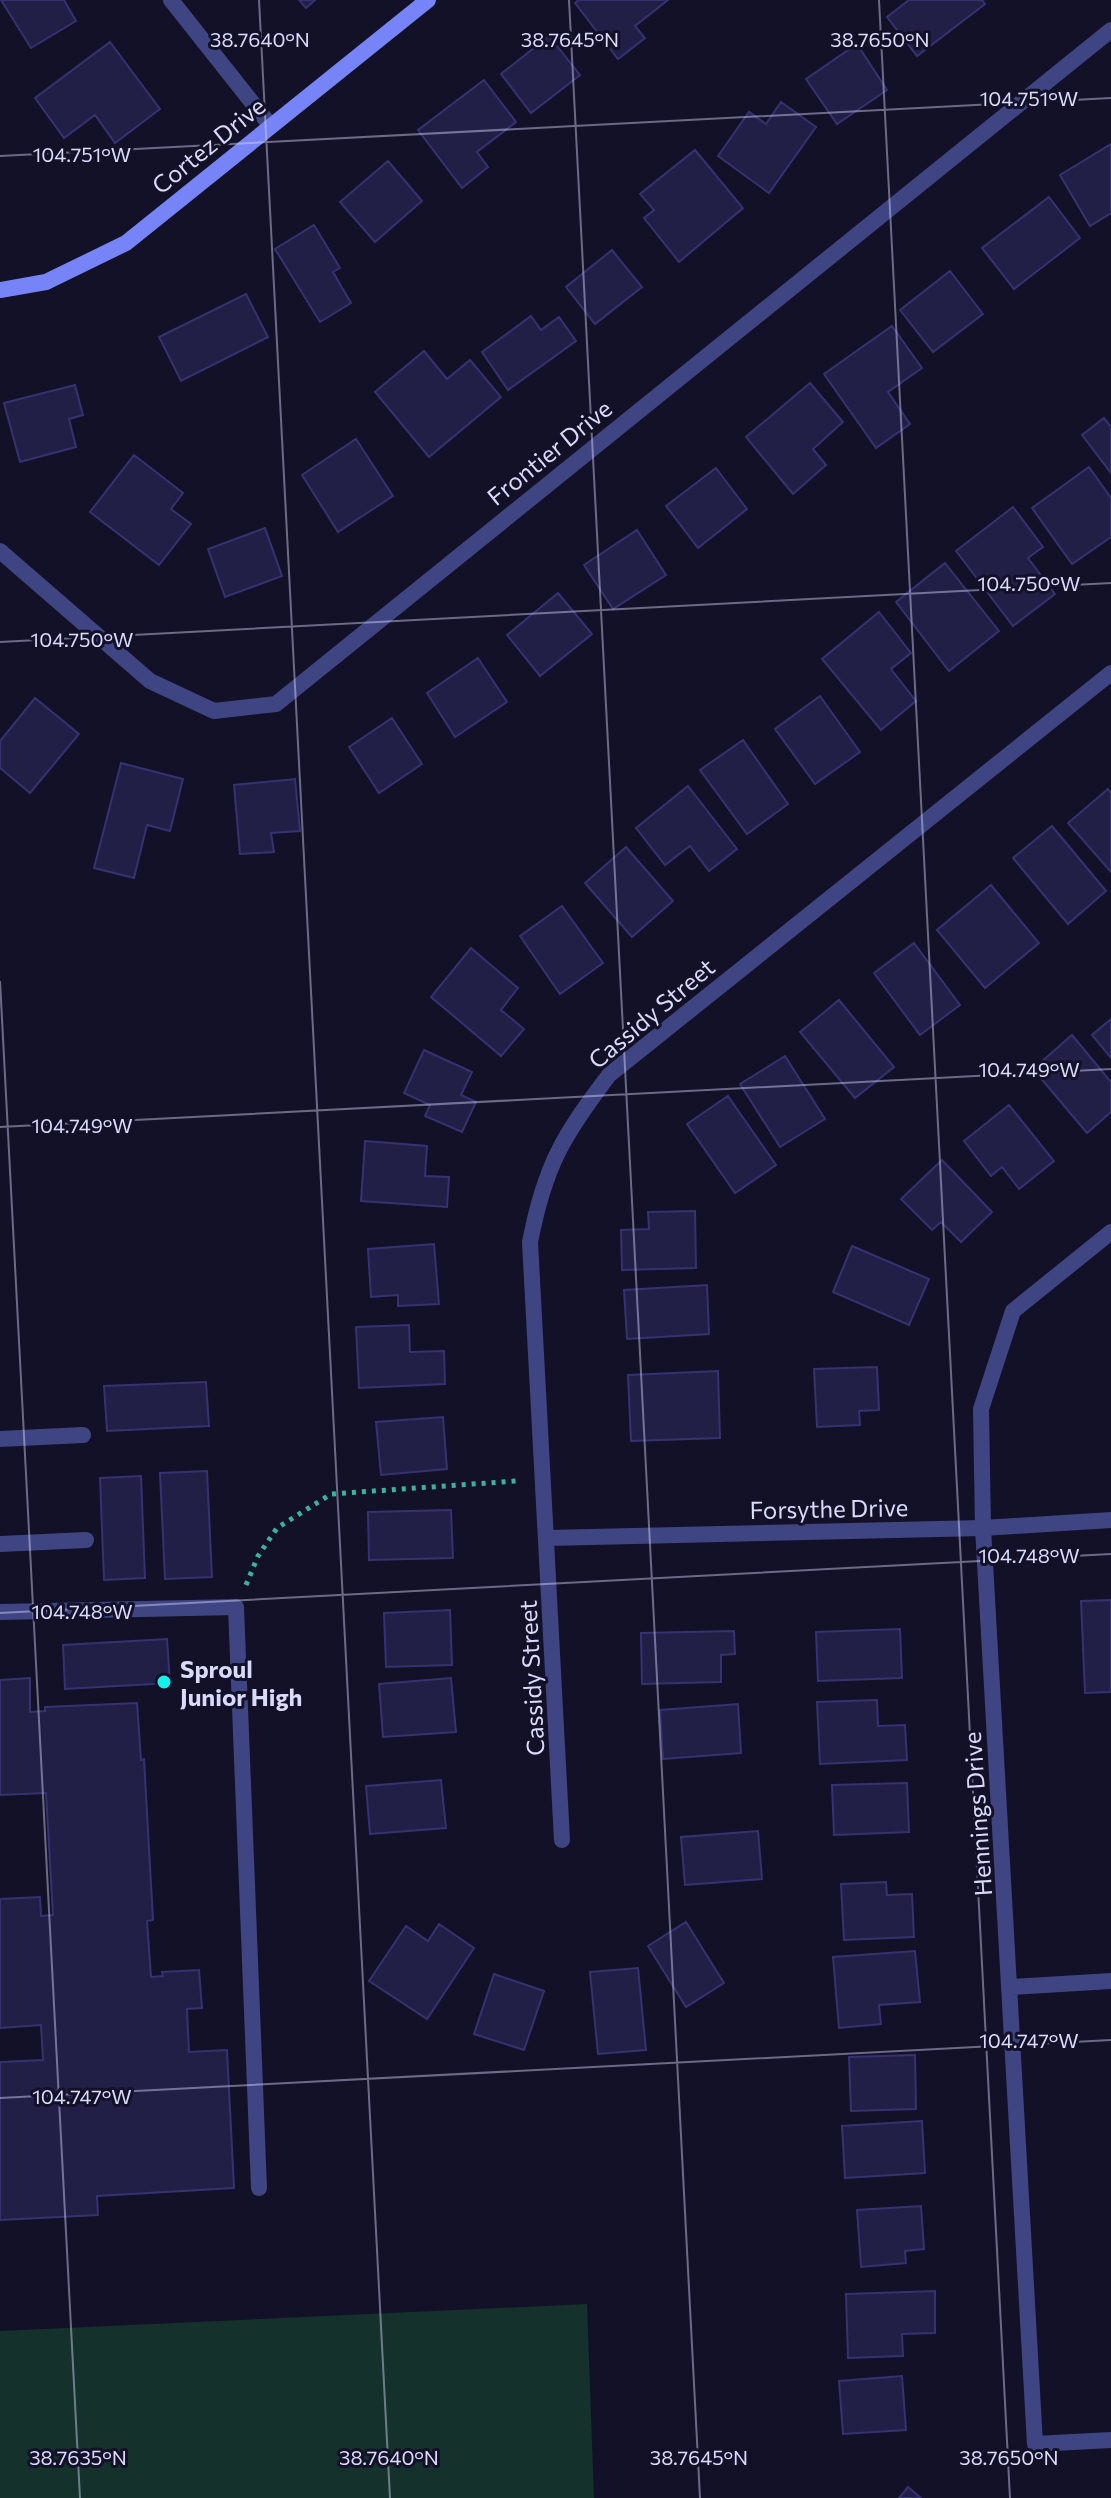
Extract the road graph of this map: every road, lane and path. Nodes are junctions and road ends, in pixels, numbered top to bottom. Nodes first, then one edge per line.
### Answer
1 (171, 0) edge
2 (428, 0) edge
3 (1111, 30) edge
4 (270, 125) junction
5 (0, 290) edge
6 (0, 551) edge
7 (1111, 673) edge
8 (1111, 1232) edge
9 (83, 1435) dead end
10 (0, 1439) edge
11 (545, 1479) junction
12 (1111, 1520) edge
13 (983, 1528) junction
14 (548, 1538) junction
15 (86, 1540) dead end
16 (0, 1544) edge
17 (236, 1607) junction
18 (0, 1612) edge
19 (562, 1840) dead end
20 (1111, 1981) edge
21 (1012, 1987) junction
22 (259, 2188) dead end
23 (1111, 2440) edge

1 - 4 street
2 - 4 street, Cortez Drive
3 - 6 street, Frontier Drive
4 - 5 street, Cortez Drive
7 - 11 street, Cassidy Street
8 - 13 street, Hennings Drive
9 - 10 street
11 - 14 street, Cassidy Street
11 - 17 path
12 - 13 street, Forsythe Drive
13 - 14 street, Forsythe Drive
13 - 21 street, Hennings Drive
14 - 19 street, Cassidy Street
15 - 16 street
17 - 18 street
17 - 22 street
20 - 21 street
21 - 23 street, Hennings Drive

